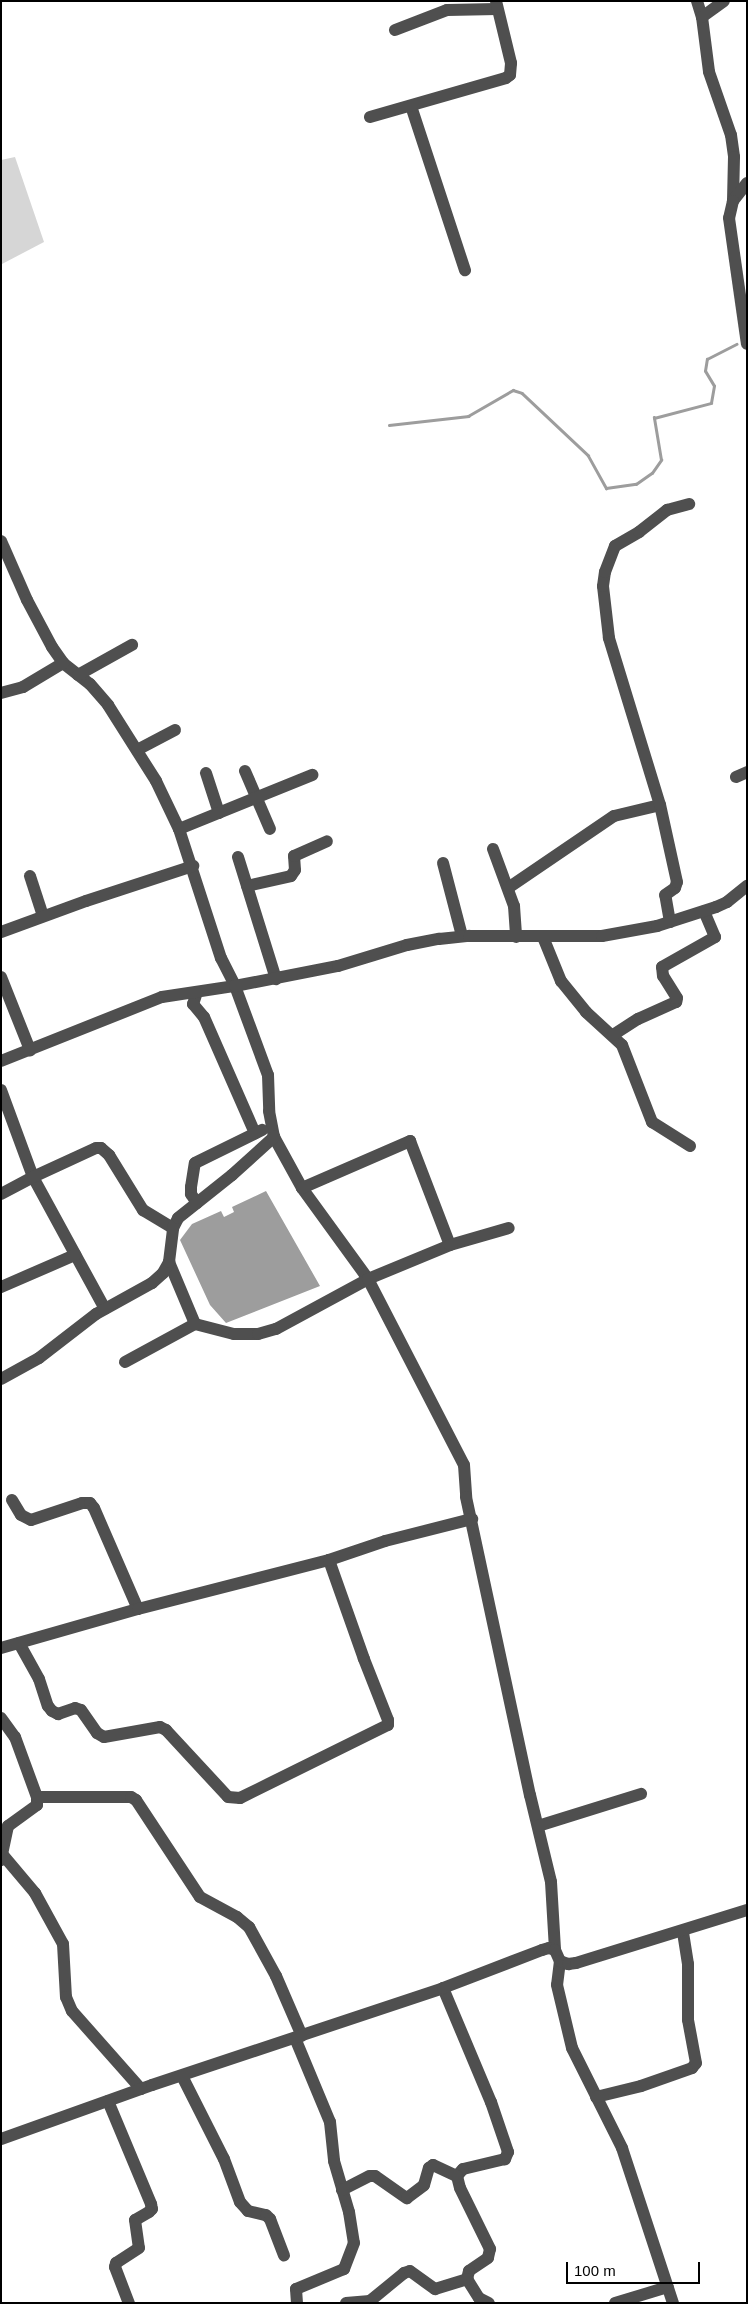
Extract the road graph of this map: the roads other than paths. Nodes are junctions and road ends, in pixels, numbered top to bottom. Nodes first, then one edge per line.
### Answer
1 (697, 1) edge
2 (724, 1) edge
3 (496, 5) edge
4 (702, 17) junction
5 (395, 30) dead end
6 (412, 106) junction
7 (370, 118) dead end
8 (747, 183) edge
9 (733, 201) junction
10 (465, 270) dead end
11 (747, 344) edge
12 (689, 504) dead end
13 (1, 541) edge
14 (132, 645) dead end
15 (63, 663) junction
16 (78, 674) junction
17 (1, 693) edge
18 (174, 730) dead end
19 (137, 750) junction
20 (245, 771) dead end
21 (206, 773) dead end
22 (312, 775) dead end
23 (256, 798) junction
24 (660, 805) junction
25 (219, 812) junction
26 (179, 829) junction
27 (270, 829) dead end
28 (328, 841) dead end
29 (493, 849) dead end
30 (238, 857) dead end
31 (443, 863) dead end
32 (193, 866) junction
33 (30, 876) dead end
34 (247, 886) junction
35 (747, 886) edge
36 (508, 888) junction
37 (704, 911) junction
38 (43, 916) junction
39 (670, 922) junction
40 (1, 932) edge
41 (462, 936) junction
42 (516, 937) junction
43 (543, 937) junction
44 (1, 977) edge
45 (276, 978) junction
46 (235, 986) junction
47 (198, 992) junction
48 (613, 1035) junction
49 (30, 1050) junction
50 (1, 1061) edge
51 (1, 1090) edge
52 (255, 1132) junction
53 (273, 1132) junction
54 (690, 1146) dead end
55 (32, 1177) junction
56 (302, 1188) junction
57 (1, 1194) edge
58 (197, 1203) junction
59 (173, 1228) junction
60 (509, 1228) dead end
61 (450, 1245) junction
62 (75, 1255) junction
63 (169, 1262) junction
64 (368, 1279) junction
65 (1, 1287) edge
66 (105, 1309) junction
67 (195, 1324) junction
68 (125, 1362) dead end
69 (1, 1379) edge
70 (12, 1500) dead end
71 (472, 1520) junction
72 (329, 1560) junction
73 (138, 1609) junction
74 (19, 1643) junction
75 (1, 1648) edge
76 (1, 1718) edge
77 (641, 1794) dead end
78 (37, 1797) junction
79 (538, 1826) junction
80 (2, 1857) edge
81 (747, 1910) edge
82 (684, 1931) junction
83 (557, 1955) junction
84 (443, 1988) junction
85 (299, 2037) junction
86 (182, 2076) junction
87 (141, 2089) junction
88 (596, 2097) junction
89 (108, 2101) junction
90 (1, 2139) edge
91 (457, 2176) junction
92 (342, 2190) junction
93 (284, 2254) dead end
94 (467, 2279) junction
95 (668, 2288) junction
96 (129, 2303) edge
97 (297, 2303) edge
98 (346, 2303) edge
99 (489, 2303) edge
100 (616, 2303) edge
101 (673, 2303) edge

1 - 4 street
2 - 4 street
3 - 5 street
3 - 6 street
4 - 9 street
6 - 7 street
6 - 10 street
8 - 9 street
9 - 11 street
12 - 24 street
13 - 15 street
14 - 16 street
15 - 16 street
15 - 17 street
16 - 19 street
18 - 19 street
19 - 26 street
20 - 23 street
21 - 25 street
22 - 23 street
23 - 25 street
23 - 27 street
24 - 36 street
24 - 39 street
25 - 26 street
26 - 32 street
28 - 34 street
29 - 36 street
30 - 34 street
31 - 41 street
32 - 38 street
32 - 46 street
33 - 38 street
34 - 45 street
35 - 37 street
36 - 42 street
37 - 39 street
37 - 48 street
38 - 40 street
39 - 43 street
41 - 42 street
41 - 45 street
42 - 43 street
43 - 48 street
44 - 49 street
45 - 46 street
46 - 47 street
46 - 53 street
47 - 49 street
47 - 52 street
48 - 54 street
49 - 50 street
51 - 55 street
52 - 53 street
52 - 58 street
53 - 56 street
53 - 58 street
55 - 57 street
55 - 59 street
55 - 62 street
56 - 61 street
56 - 64 street
58 - 59 street
59 - 63 street
60 - 61 street
61 - 64 street
62 - 65 street
62 - 66 street
63 - 66 street
63 - 67 street
64 - 67 street
64 - 71 street
66 - 69 street
67 - 68 street
70 - 73 street
71 - 72 street
71 - 79 street
72 - 73 street
72 - 74 street
73 - 74 street
74 - 75 street
76 - 78 street
77 - 79 street
78 - 80 street
78 - 85 street
79 - 83 street
80 - 87 street
81 - 82 street
82 - 83 street
82 - 88 street
83 - 84 street
83 - 88 street
84 - 85 street
84 - 91 street
85 - 86 street
85 - 92 street
86 - 87 street
86 - 93 street
87 - 89 street
88 - 95 street
89 - 90 street
89 - 96 street
91 - 92 street
91 - 94 street
92 - 97 street
94 - 98 street
94 - 99 street
95 - 100 street
95 - 101 street

